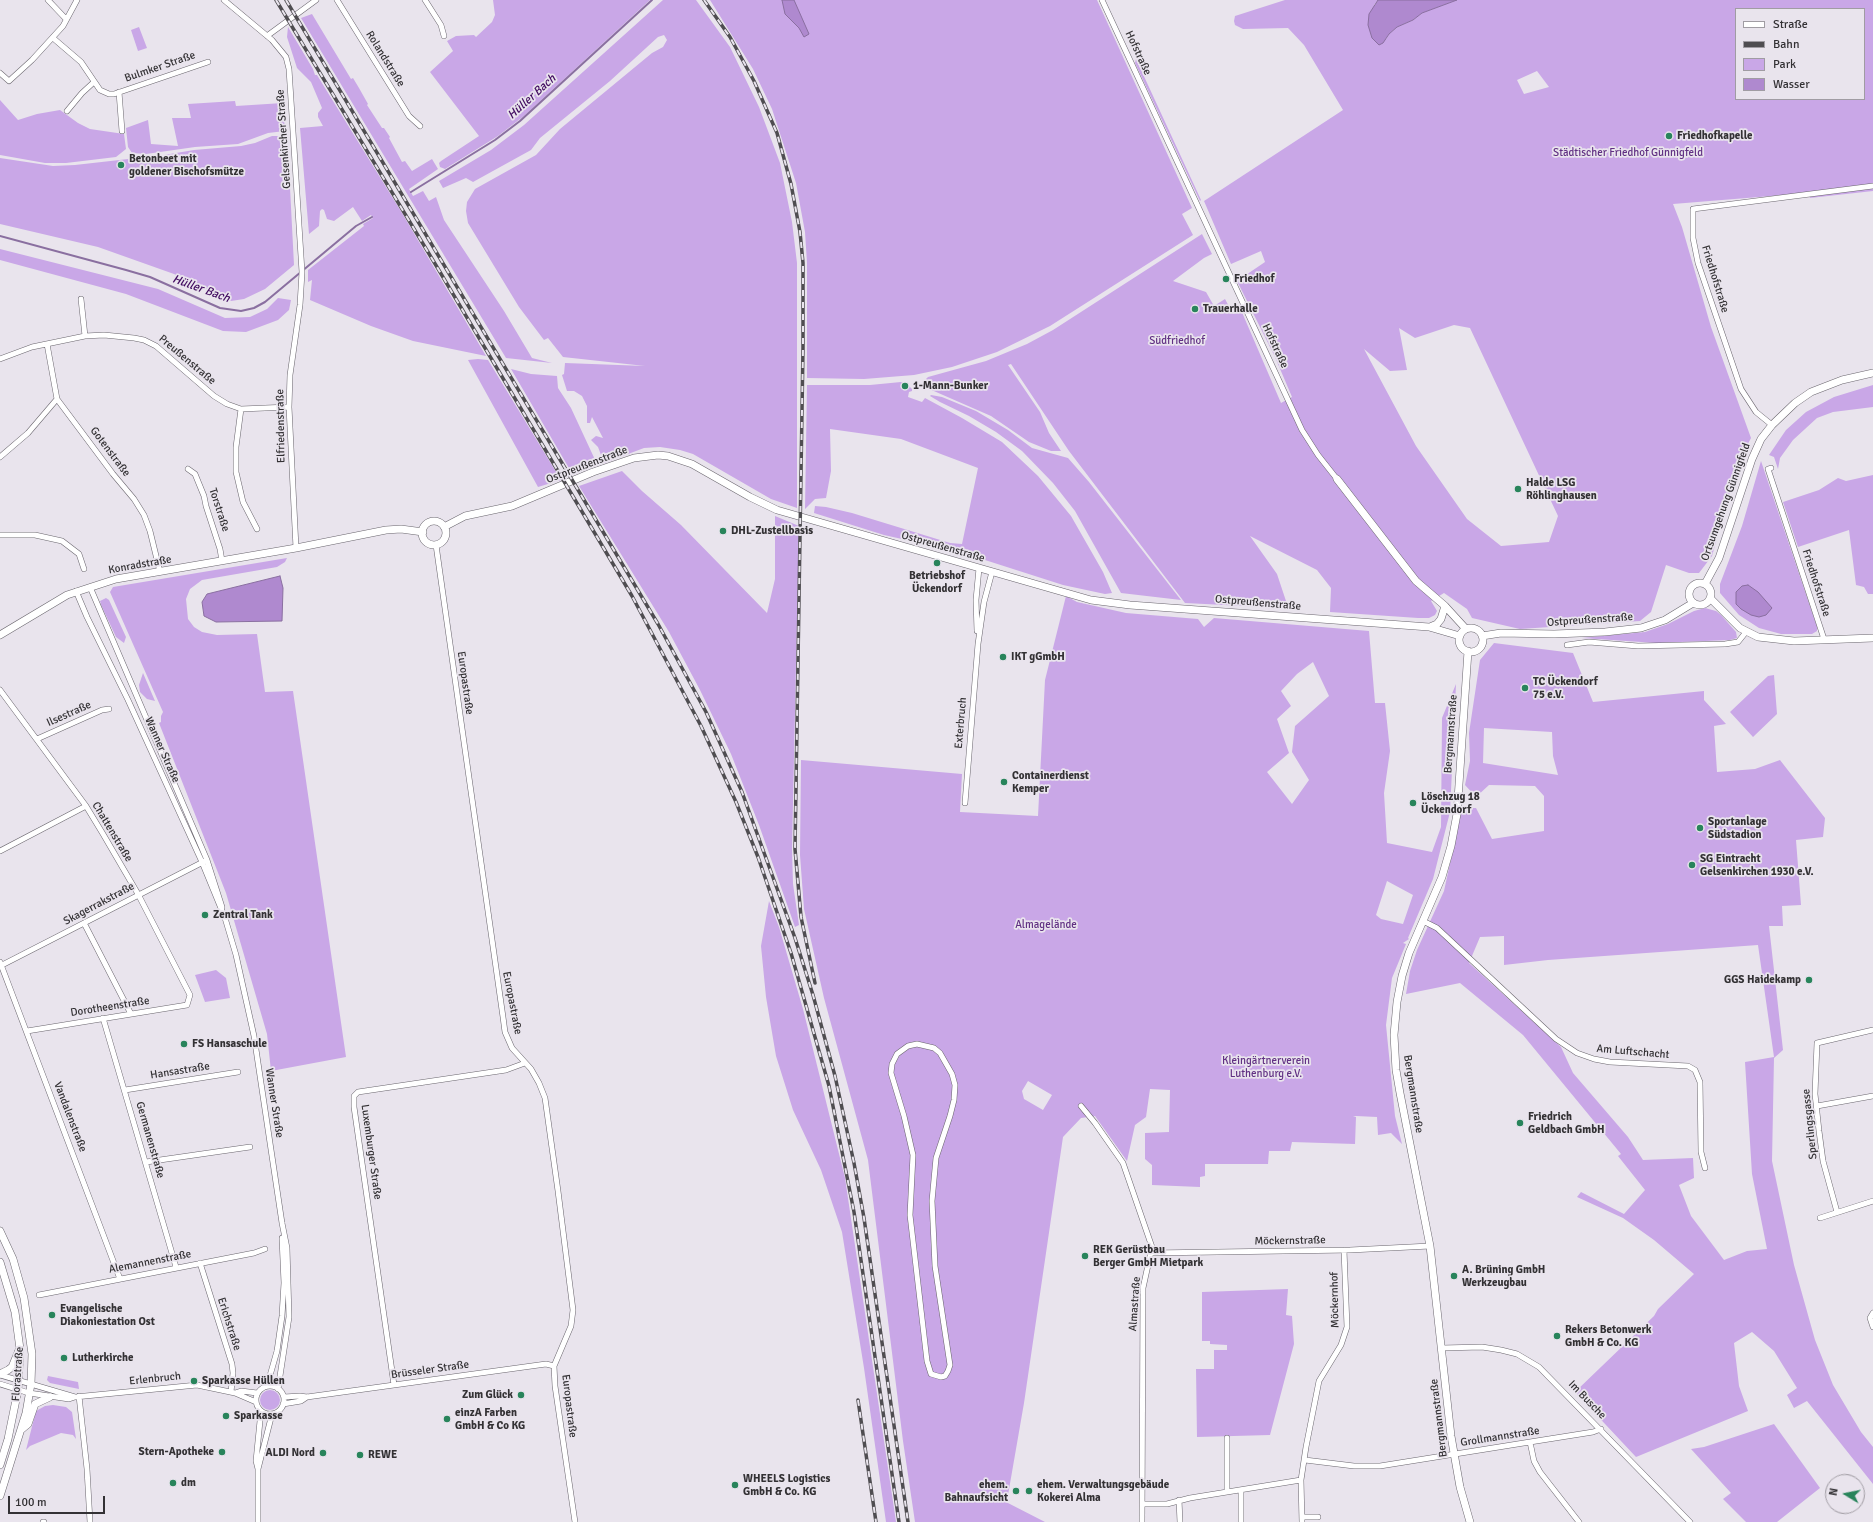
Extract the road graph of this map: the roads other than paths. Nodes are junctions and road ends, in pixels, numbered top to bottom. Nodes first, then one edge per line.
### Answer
1 (48, 0) edge
2 (77, 0) edge
3 (224, 0) edge
4 (316, 0) edge
5 (337, 0) edge
6 (425, 0) edge
7 (1102, 0) edge
8 (66, 19) junction
9 (267, 36) junction
10 (444, 36) dead end
11 (53, 38) junction
12 (208, 62) dead end
13 (0, 73) edge
14 (94, 82) junction
15 (119, 92) junction
16 (67, 111) dead end
17 (420, 126) dead end
18 (122, 131) dead end
19 (1873, 186) edge
20 (81, 299) dead end
21 (300, 305) joint
22 (85, 336) junction
23 (47, 344) junction
24 (0, 359) edge
25 (1873, 373) edge
26 (57, 399) junction
27 (289, 407) junction
28 (241, 409) junction
29 (1772, 425) junction
30 (0, 456) edge
31 (1771, 468) dead end
32 (188, 469) dead end
33 (1337, 479) joint
34 (444, 527) junction
35 (257, 529) dead end
36 (423, 532) junction
37 (0, 535) edge
38 (436, 545) junction
39 (296, 548) junction
40 (222, 561) junction
41 (979, 568) junction
42 (84, 569) dead end
43 (160, 572) junction
44 (992, 572) junction
45 (1705, 584) junction
46 (90, 587) junction
47 (76, 592) junction
48 (1710, 598) junction
49 (1693, 603) junction
50 (1445, 606) junction
51 (1429, 627) junction
52 (1466, 629) junction
53 (1746, 632) junction
54 (0, 635) edge
55 (1460, 636) junction
56 (1482, 636) junction
57 (1873, 638) edge
58 (1824, 639) junction
59 (978, 644) junction
60 (1566, 645) dead end
61 (1468, 651) junction
62 (0, 690) edge
63 (109, 708) dead end
64 (37, 739) junction
65 (964, 803) dead end
66 (86, 806) junction
67 (0, 851) edge
68 (205, 861) junction
69 (138, 894) junction
70 (1423, 921) junction
71 (84, 923) junction
72 (0, 964) edge
73 (190, 995) joint
74 (131, 1014) junction
75 (102, 1018) junction
76 (1873, 1030) edge
77 (26, 1031) junction
78 (525, 1063) junction
79 (238, 1072) dead end
80 (125, 1090) junction
81 (1873, 1096) edge
82 (1080, 1106) dead end
83 (1816, 1106) junction
84 (250, 1147) dead end
85 (146, 1162) junction
86 (1705, 1168) dead end
87 (1873, 1201) edge
88 (1837, 1212) junction
89 (1820, 1218) dead end
90 (282, 1223) junction
91 (0, 1231) edge
92 (1430, 1246) junction
93 (265, 1249) dead end
94 (1344, 1250) junction
95 (1151, 1253) junction
96 (0, 1262) edge
97 (200, 1263) junction
98 (176, 1267) junction
99 (120, 1279) junction
100 (39, 1295) dead end
101 (1873, 1313) edge
102 (1873, 1327) edge
103 (1442, 1348) junction
104 (20, 1349) junction
105 (554, 1366) junction
106 (948, 1371) joint
107 (0, 1374) edge
108 (19, 1381) junction
109 (0, 1384) edge
110 (31, 1384) junction
111 (394, 1385) junction
112 (268, 1386) junction
113 (278, 1388) junction
114 (18, 1390) junction
115 (233, 1392) junction
116 (29, 1393) junction
117 (258, 1393) junction
118 (50, 1396) junction
119 (77, 1397) junction
120 (284, 1397) junction
121 (307, 1397) junction
122 (256, 1402) junction
123 (283, 1404) junction
124 (261, 1411) junction
125 (272, 1414) junction
126 (1601, 1428) junction
127 (22, 1429) junction
128 (1227, 1438) dead end
129 (1530, 1442) junction
130 (1454, 1455) junction
131 (1305, 1460) junction
132 (0, 1465) edge
133 (258, 1469) junction
134 (1301, 1480) junction
135 (1241, 1490) junction
136 (1227, 1492) junction
137 (0, 1496) edge
138 (1179, 1500) junction
139 (1142, 1504) junction
140 (1318, 1517) dead end
141 (1302, 1519) edge
142 (90, 1522) edge
143 (258, 1522) edge
144 (575, 1522) edge
145 (1142, 1522) edge
146 (1180, 1522) edge
147 (1241, 1522) edge
148 (1470, 1522) edge
149 (1579, 1522) edge
150 (1690, 1522) edge

1 - 8 street
2 - 8 street
3 - 9 street, Gelsenkircher Straße
4 - 9 street
5 - 17 street, Rolandstraße
6 - 10 street
7 - 33 street, Hofstraße
8 - 11 street
9 - 21 street, Gelsenkircher Straße
11 - 13 street
11 - 14 street, Bulmker Straße
12 - 15 street, Bulmker Straße
14 - 15 street, Bulmker Straße
14 - 16 street
15 - 18 street, Bulmker Straße
19 - 29 street, Friedhofstraße
20 - 22 street
21 - 27 street, Elfriedenstraße
22 - 23 street, Preußenstraße
22 - 28 street, Preußenstraße
23 - 24 street, Preußenstraße
23 - 26 street, Gotenstraße
25 - 29 street, Ortsumgehung Günnigfeld
26 - 30 street
26 - 43 street, Gotenstraße
27 - 28 street, Preußenstraße
27 - 39 street, Elfriedenstraße
28 - 35 street
29 - 45 street, Ortsumgehung Günnigfeld
31 - 58 street, Friedhofstraße
32 - 40 street, Torstraße
33 - 50 street, Hofstraße
34 - 36 street
34 - 38 street
34 - 41 street, Ostpreußenstraße
36 - 38 street
36 - 39 street
37 - 42 street
38 - 78 street, Europastraße
39 - 40 street, Konradstraße
40 - 43 street, Konradstraße
41 - 44 street, Ostpreußenstraße
41 - 59 street, Exterbruch
43 - 46 street, Konradstraße
44 - 51 street, Ostpreußenstraße
44 - 59 street, Exterbruch
45 - 48 street
45 - 49 street
46 - 47 street, Konradstraße
46 - 68 street, Wanner Straße
47 - 54 street, Konradstraße
47 - 68 street, Wanner Straße
48 - 49 street
48 - 53 street
49 - 56 street, Ostpreußenstraße
50 - 51 street
50 - 52 street, Hofstraße
51 - 55 street, Ostpreußenstraße
52 - 55 street
52 - 56 street
53 - 58 street
53 - 60 street, Ostpreußenstraße
55 - 61 street
56 - 61 street
57 - 58 street
59 - 65 street, Exterbruch
61 - 70 street, Bergmannstraße
62 - 64 street, Chattenstraße
63 - 64 street, Ilsestraße
64 - 66 street, Chattenstraße
66 - 67 street
66 - 69 street, Chattenstraße
68 - 69 street, Skagerrakstraße
68 - 90 street, Wanner Straße
69 - 71 street, Skagerrakstraße
69 - 73 street, Chattenstraße
70 - 86 street, Am Luftschacht
70 - 92 street, Bergmannstraße
71 - 72 street, Skagerrakstraße
71 - 74 street
72 - 77 street, Vandalenstraße
73 - 74 street, Dorotheenstraße
74 - 75 street, Dorotheenstraße
75 - 77 street, Dorotheenstraße
75 - 80 street, Germanenstraße
76 - 83 street, Sperlingsgasse
77 - 99 street, Vandalenstraße
78 - 105 street, Europastraße
78 - 111 street, Luxemburger Straße
79 - 80 street, Hansastraße
80 - 85 street, Germanenstraße
81 - 83 street
82 - 95 street, Almastraße
83 - 88 street, Sperlingsgasse
84 - 85 street
85 - 98 street, Germanenstraße
87 - 88 street
88 - 89 street
90 - 112 street, Wanner Straße
90 - 113 street, Wanner Straße
91 - 110 street, Florastraße
92 - 94 street, Möckernstraße
92 - 103 street, Bergmannstraße
93 - 97 street, Alemannenstraße
94 - 95 street, Möckernstraße
94 - 131 street, Möckernhof
95 - 139 street, Almastraße
96 - 104 street, Florastraße
97 - 98 street, Alemannenstraße
97 - 115 street, Erichstraße
98 - 99 street, Alemannenstraße
99 - 100 street, Alemannenstraße
101 - 102 street
103 - 126 street, Im Busche
103 - 130 street, Bergmannstraße
104 - 107 street
104 - 108 street, Florastraße
105 - 111 street, Brüsseler Straße
105 - 144 street, Europastraße
106 - 106 street
107 - 108 street, Erlenbruch
108 - 110 street, Erlenbruch
108 - 114 street, Florastraße
109 - 114 street, Erlenbruch
110 - 116 street, Florastraße
110 - 119 street, Erlenbruch
111 - 121 street, Brüsseler Straße
112 - 113 street
112 - 117 street
113 - 120 street
114 - 116 street, Erlenbruch
114 - 132 street, Florastraße
115 - 117 street, Erlenbruch
115 - 119 street, Erlenbruch
115 - 122 street, Erlenbruch
116 - 118 street, Erlenbruch
116 - 127 street, Florastraße
117 - 122 street
118 - 119 street, Erlenbruch
118 - 127 street
119 - 142 street
120 - 121 street, Brüsseler Straße
120 - 123 street
121 - 123 street, Brüsseler Straße
122 - 124 street
123 - 125 street
124 - 125 street
124 - 133 street
125 - 133 street
126 - 129 street, Grollmannstraße
126 - 150 street, Im Busche
127 - 137 street, Florastraße
128 - 136 street
129 - 130 street, Grollmannstraße
129 - 149 street
130 - 131 street, Grollmannstraße
130 - 148 street, Bergmannstraße
131 - 134 street
133 - 143 street
134 - 135 street
134 - 141 street
135 - 136 street
135 - 147 street
136 - 138 street
138 - 139 street
138 - 146 street
139 - 145 street, Almastraße
140 - 141 street

